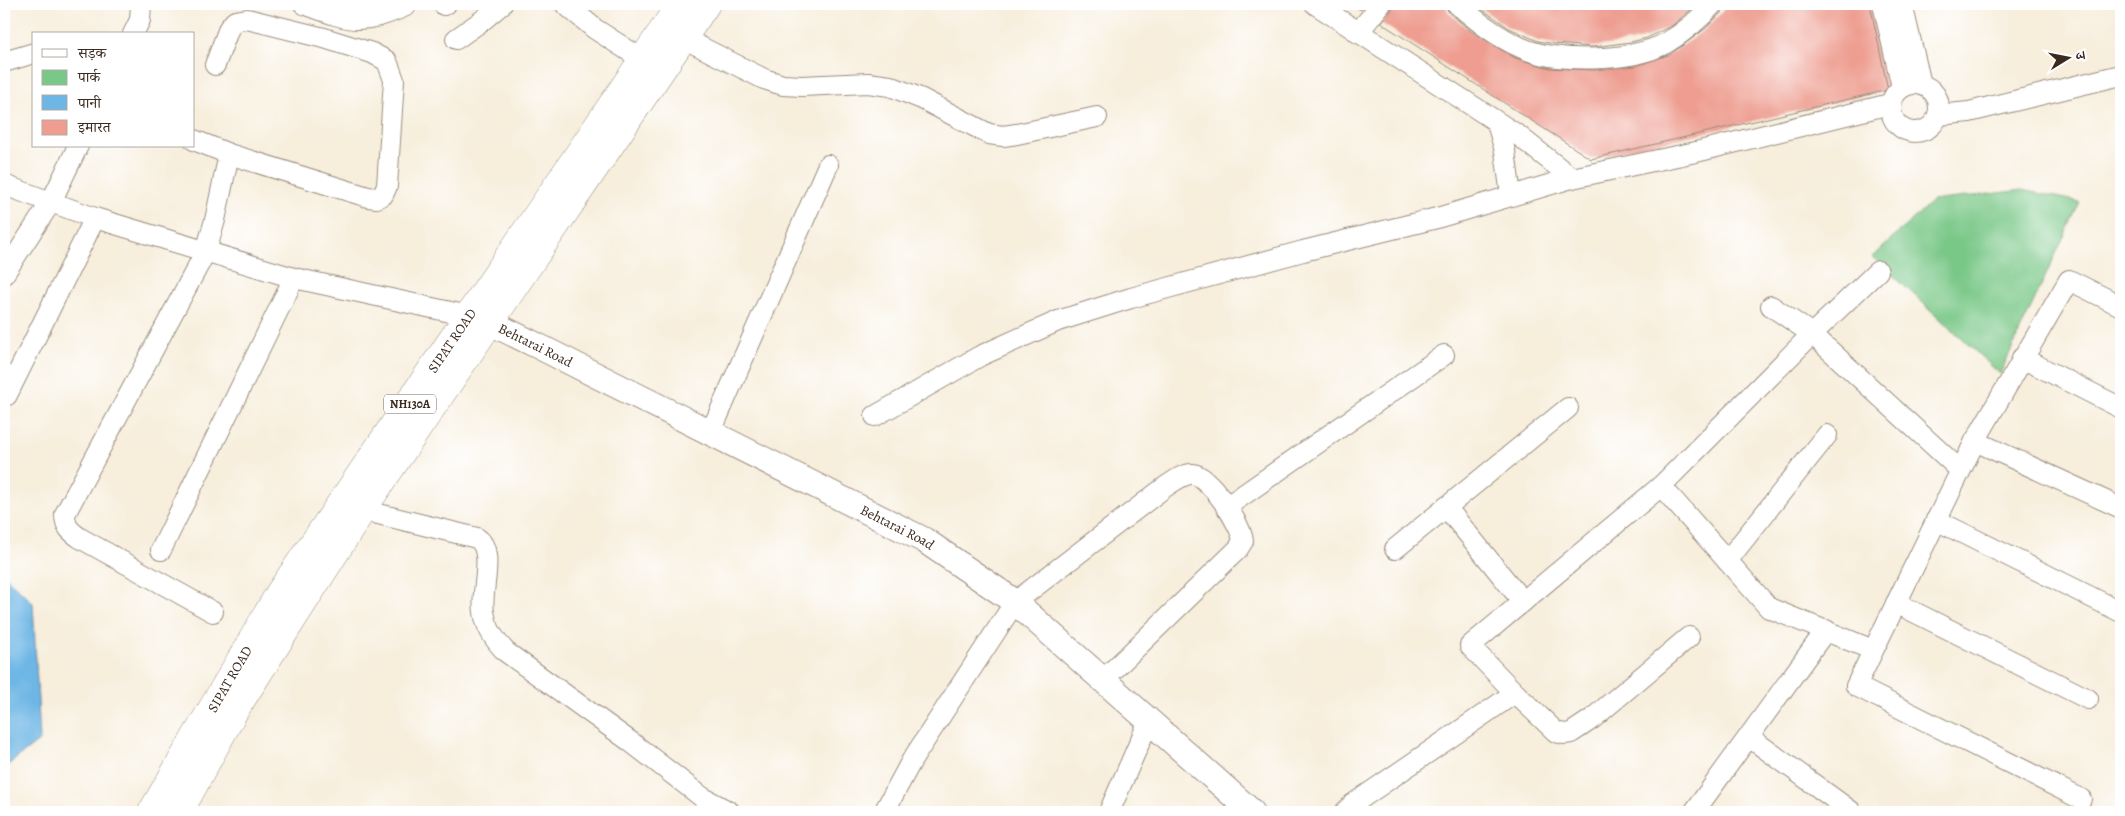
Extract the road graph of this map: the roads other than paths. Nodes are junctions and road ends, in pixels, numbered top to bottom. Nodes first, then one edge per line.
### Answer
1 (141, 4) edge
2 (304, 4) edge
3 (502, 4) edge
4 (565, 4) edge
5 (681, 4) edge
6 (706, 4) edge
7 (1315, 4) edge
8 (1381, 4) edge
9 (1457, 4) edge
10 (1713, 4) edge
11 (1883, 4) edge
12 (1902, 4) edge
13 (406, 6) dead end
14 (134, 32) edge
15 (1358, 33) junction
16 (683, 38) junction
17 (456, 39) dead end
18 (32, 54) edge
19 (643, 60) junction
20 (4, 62) edge
21 (215, 65) dead end
22 (2121, 75) edge
23 (1911, 86) junction
24 (1890, 104) junction
25 (1938, 115) junction
26 (1097, 116) dead end
27 (1497, 122) junction
28 (195, 140) edge
29 (77, 148) edge
30 (229, 154) junction
31 (828, 165) dead end
32 (1572, 178) junction
33 (4, 185) edge
34 (1511, 196) junction
35 (51, 202) junction
36 (95, 218) junction
37 (206, 251) junction
38 (1878, 271) dead end
39 (4, 274) edge
40 (294, 278) junction
41 (1771, 306) dead end
42 (2121, 306) edge
43 (479, 319) junction
44 (1812, 334) junction
45 (1444, 355) dead end
46 (2022, 358) junction
47 (4, 395) edge
48 (1568, 408) dead end
49 (2121, 408) edge
50 (875, 416) dead end
51 (710, 434) junction
52 (1827, 435) dead end
53 (1974, 440) junction
54 (1960, 470) junction
55 (1661, 486) junction
56 (1226, 507) junction
57 (1446, 507) junction
58 (2121, 508) edge
59 (362, 510) junction
60 (1936, 520) junction
61 (1395, 549) dead end
62 (161, 550) dead end
63 (1727, 561) junction
64 (1015, 602) junction
65 (1523, 602) junction
66 (1896, 603) junction
67 (213, 612) dead end
68 (2121, 612) edge
69 (1826, 630) junction
70 (1689, 637) dead end
71 (1873, 650) junction
72 (1103, 680) junction
73 (1515, 693) junction
74 (2088, 699) dead end
75 (1149, 721) junction
76 (1749, 737) junction
77 (2081, 799) dead end
78 (1844, 810) edge
79 (152, 812) edge
80 (178, 812) edge
81 (730, 812) edge
82 (884, 812) edge
83 (1109, 812) edge
84 (1252, 812) edge
85 (1345, 812) edge
86 (1694, 812) edge

1 - 14 street
2 - 13 street
3 - 17 street
4 - 19 street
5 - 19 highway, SIPAT ROAD / NH130A
6 - 16 highway, SIPAT ROAD / NH130A
7 - 15 street
8 - 15 street
9 - 10 street
11 - 23 street
12 - 23 street
15 - 27 street
16 - 26 street
16 - 43 highway, SIPAT ROAD / NH130A
18 - 20 street
19 - 43 highway, SIPAT ROAD / NH130A
21 - 30 street
22 - 25 street
23 - 24 street
23 - 25 street
24 - 25 street
24 - 32 street
27 - 32 street
27 - 34 street
28 - 30 street
29 - 35 street
30 - 37 street
31 - 51 street
32 - 34 street
33 - 35 street
34 - 50 street
35 - 36 street
35 - 39 street
36 - 37 street
36 - 47 street
37 - 40 street
37 - 67 street
38 - 44 street
40 - 43 street
40 - 62 street
41 - 44 street
42 - 46 street
43 - 51 main road, Behtarai Road
43 - 59 highway, SIPAT ROAD / NH130A
43 - 79 highway, SIPAT ROAD / NH130A
44 - 54 street
44 - 55 street
45 - 56 street
46 - 49 street
46 - 53 street
48 - 57 street
51 - 64 main road, Behtarai Road
52 - 63 street
53 - 54 street
53 - 58 street
54 - 60 street
55 - 63 street
55 - 65 street
56 - 64 street
56 - 72 street
57 - 61 street
57 - 65 street
59 - 80 highway, SIPAT ROAD / NH130A
59 - 81 street
60 - 66 street
60 - 68 street
63 - 69 street
64 - 72 main road, Behtarai Road
64 - 82 street
65 - 73 street
66 - 71 street
66 - 74 street
69 - 71 street
69 - 76 street
70 - 73 street
71 - 77 street
72 - 75 main road, Behtarai Road
73 - 85 street
75 - 83 street
75 - 84 main road, Behtarai Road
76 - 78 street
76 - 86 street

